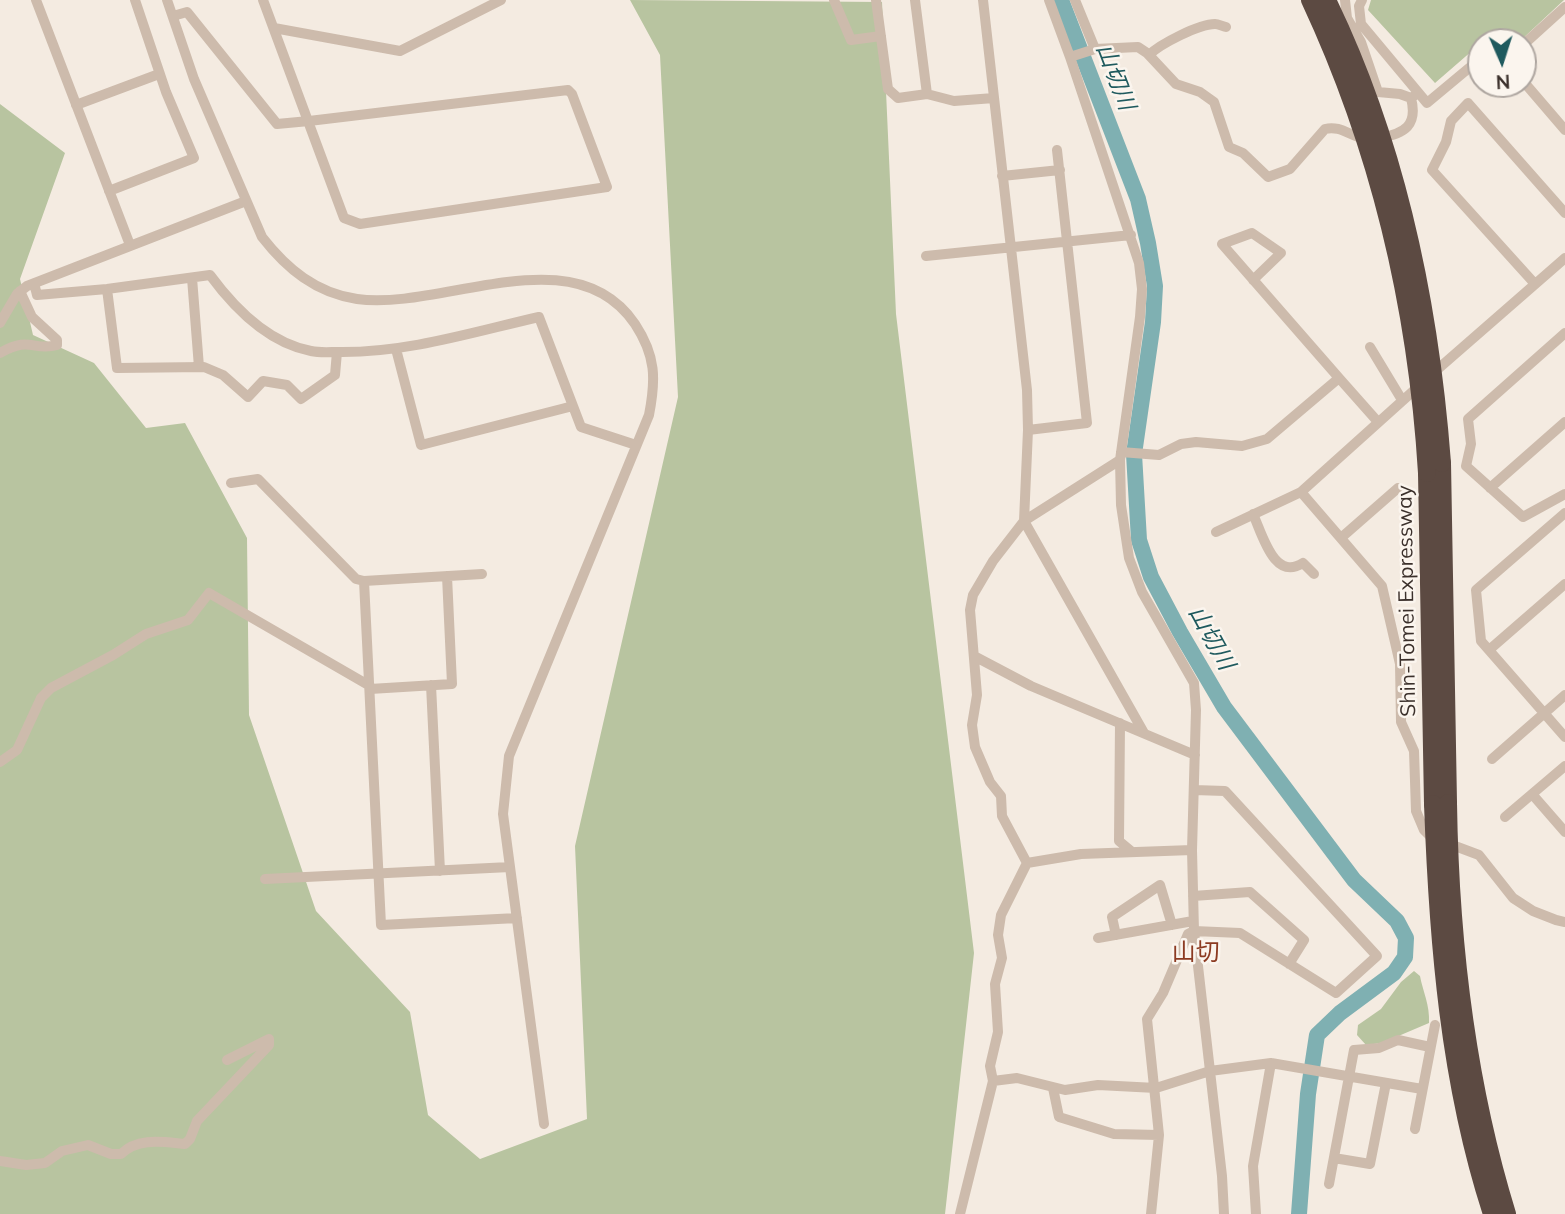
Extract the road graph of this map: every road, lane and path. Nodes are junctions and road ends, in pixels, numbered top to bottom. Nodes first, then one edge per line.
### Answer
1 (36, 0) edge
2 (135, 0) edge
3 (167, 0) edge
4 (263, 0) edge
5 (501, 0) edge
6 (834, 0) edge
7 (876, 0) edge
8 (915, 0) edge
9 (983, 0) edge
10 (1049, 0) edge
11 (1075, 0) edge
12 (1310, 0) edge
13 (1327, 0) edge
14 (1345, 0) edge
15 (1362, 0) edge
16 (1565, 8) edge
17 (173, 16) junction
18 (1226, 27) dead end
19 (274, 29) junction
20 (1537, 33) edge
21 (881, 36) junction
22 (1094, 50) junction
23 (1149, 55) junction
24 (1073, 56) junction
25 (1467, 70) edge
26 (159, 74) junction
27 (927, 94) junction
28 (1415, 95) junction
29 (1537, 97) edge
30 (994, 98) junction
31 (76, 105) junction
32 (309, 121) junction
33 (1565, 130) edge
34 (1057, 150) dead end
35 (1060, 170) junction
36 (1002, 176) junction
37 (109, 191) junction
38 (246, 201) junction
39 (1565, 213) edge
40 (1131, 235) junction
41 (1067, 242) junction
42 (130, 245) junction
43 (1010, 247) junction
44 (926, 256) dead end
45 (1565, 258) edge
46 (192, 278) junction
47 (1253, 279) junction
48 (34, 283) junction
49 (1535, 284) junction
50 (107, 289) junction
51 (20, 291) junction
52 (0, 323) edge
53 (1565, 333) edge
54 (1370, 347) dead end
55 (396, 349) junction
56 (337, 352) junction
57 (0, 353) edge
58 (199, 367) junction
59 (1339, 379) junction
60 (1402, 400) junction
61 (573, 406) junction
62 (1378, 422) junction
63 (1565, 422) edge
64 (1028, 430) junction
65 (636, 445) junction
66 (1123, 455) junction
67 (1435, 468) junction
68 (231, 483) dead end
69 (1398, 488) dead end
70 (1490, 488) junction
71 (1301, 492) junction
72 (1565, 494) edge
73 (1253, 514) junction
74 (1564, 517) edge
75 (1024, 521) junction
76 (1216, 532) dead end
77 (1342, 537) junction
78 (482, 574) dead end
79 (1314, 574) dead end
80 (447, 576) junction
81 (364, 581) junction
82 (1565, 584) edge
83 (1489, 650) junction
84 (974, 656) junction
85 (431, 685) junction
86 (370, 687) junction
87 (1565, 695) edge
88 (1544, 713) junction
89 (1120, 723) junction
90 (1144, 733) junction
91 (1565, 737) edge
92 (1195, 755) junction
93 (1492, 759) dead end
94 (0, 762) edge
95 (1565, 766) edge
96 (1194, 790) junction
97 (1532, 794) junction
98 (1441, 803) junction
99 (1565, 815) edge
100 (1505, 817) dead end
101 (1556, 822) junction
102 (1565, 832) edge
103 (1192, 850) junction
104 (1131, 851) junction
105 (1027, 863) junction
106 (510, 867) junction
107 (440, 871) junction
108 (379, 874) junction
109 (265, 879) dead end
110 (1193, 895) junction
111 (517, 918) junction
112 (1565, 922) edge
113 (1172, 925) junction
114 (1194, 926) junction
115 (1116, 935) junction
116 (1098, 938) dead end
117 (1289, 964) junction
118 (1435, 1025) dead end
119 (1430, 1047) junction
120 (228, 1059) dead end
121 (1271, 1063) junction
122 (1210, 1071) junction
123 (1349, 1077) junction
124 (993, 1081) junction
125 (1386, 1083) junction
126 (1053, 1088) junction
127 (1156, 1088) junction
128 (1422, 1089) junction
129 (544, 1124) dead end
130 (1415, 1129) dead end
131 (1159, 1135) junction
132 (1334, 1158) junction
133 (0, 1161) edge
134 (1329, 1184) dead end
135 (960, 1214) edge
136 (1151, 1214) edge
137 (1224, 1214) edge
138 (1256, 1214) edge
139 (1492, 1214) edge
140 (1507, 1214) edge

1 - 31 street
2 - 26 street
3 - 17 street
4 - 19 street
5 - 19 street
6 - 21 street
7 - 21 street
8 - 27 street
9 - 30 street
10 - 24 street
11 - 22 street
12 - 67 highway, Shin-Tomei Expressway, bridge
13 - 67 highway, Shin-Tomei Expressway, bridge
14 - 28 street
15 - 28 street
16 - 20 street
17 - 32 street
17 - 38 street
18 - 23 street
19 - 32 street
21 - 27 street
22 - 23 street
22 - 24 street
23 - 28 street
24 - 40 street
25 - 28 street
26 - 31 street
26 - 37 street
27 - 30 street
29 - 33 street
30 - 36 street
31 - 37 street
32 - 32 street
34 - 35 street
35 - 36 street
35 - 41 street
36 - 43 street
37 - 42 street
38 - 42 street
38 - 65 street
39 - 49 street
40 - 41 street
40 - 66 street
41 - 43 street
41 - 64 street
42 - 48 street
43 - 44 street
43 - 64 street
45 - 49 street
46 - 50 street
46 - 56 street
46 - 58 street
47 - 47 street
47 - 59 street
48 - 50 street
48 - 51 street
49 - 60 street
50 - 58 street
51 - 52 street
51 - 57 street
53 - 70 street
54 - 60 street
55 - 56 street
55 - 61 street
55 - 61 street
56 - 58 street
59 - 62 street
59 - 66 street
60 - 62 street
61 - 65 street
62 - 71 street
63 - 70 street
64 - 75 street
65 - 106 street
66 - 75 street
66 - 92 street
67 - 98 highway, Shin-Tomei Expressway
68 - 81 street
69 - 77 street
70 - 72 street
71 - 73 street
71 - 77 street
73 - 76 street
73 - 79 street
74 - 83 street
75 - 84 street
75 - 90 street
77 - 112 street
78 - 80 street
80 - 81 street
80 - 85 street
81 - 86 street
82 - 83 street
83 - 88 street
84 - 89 street
84 - 105 street
85 - 86 street
85 - 107 street
86 - 94 street
86 - 108 street
87 - 88 street
88 - 91 street
88 - 93 street
89 - 90 street
89 - 104 street
90 - 92 street
92 - 96 street
95 - 97 street
96 - 103 street
96 - 117 street
97 - 100 street
97 - 101 street
98 - 139 highway, Shin-Tomei Expressway, bridge
98 - 140 highway, Shin-Tomei Expressway, bridge
99 - 101 street
101 - 102 street
103 - 104 street
103 - 110 street
104 - 105 street
105 - 124 street
106 - 107 street
106 - 111 street
107 - 108 street
108 - 109 street
108 - 111 street
110 - 114 street
110 - 117 street
111 - 129 street
113 - 114 street
113 - 115 street
113 - 115 street
114 - 117 street
114 - 122 street
114 - 127 street
115 - 116 street
118 - 119 street
119 - 123 street
119 - 128 street
120 - 133 street
121 - 122 street
121 - 123 street
121 - 138 street
122 - 127 street
122 - 137 street
123 - 125 street
123 - 132 street
124 - 126 street
124 - 135 street
125 - 128 street
125 - 132 street
126 - 127 street
126 - 131 street
127 - 131 street
128 - 130 street
131 - 136 street
132 - 134 street

